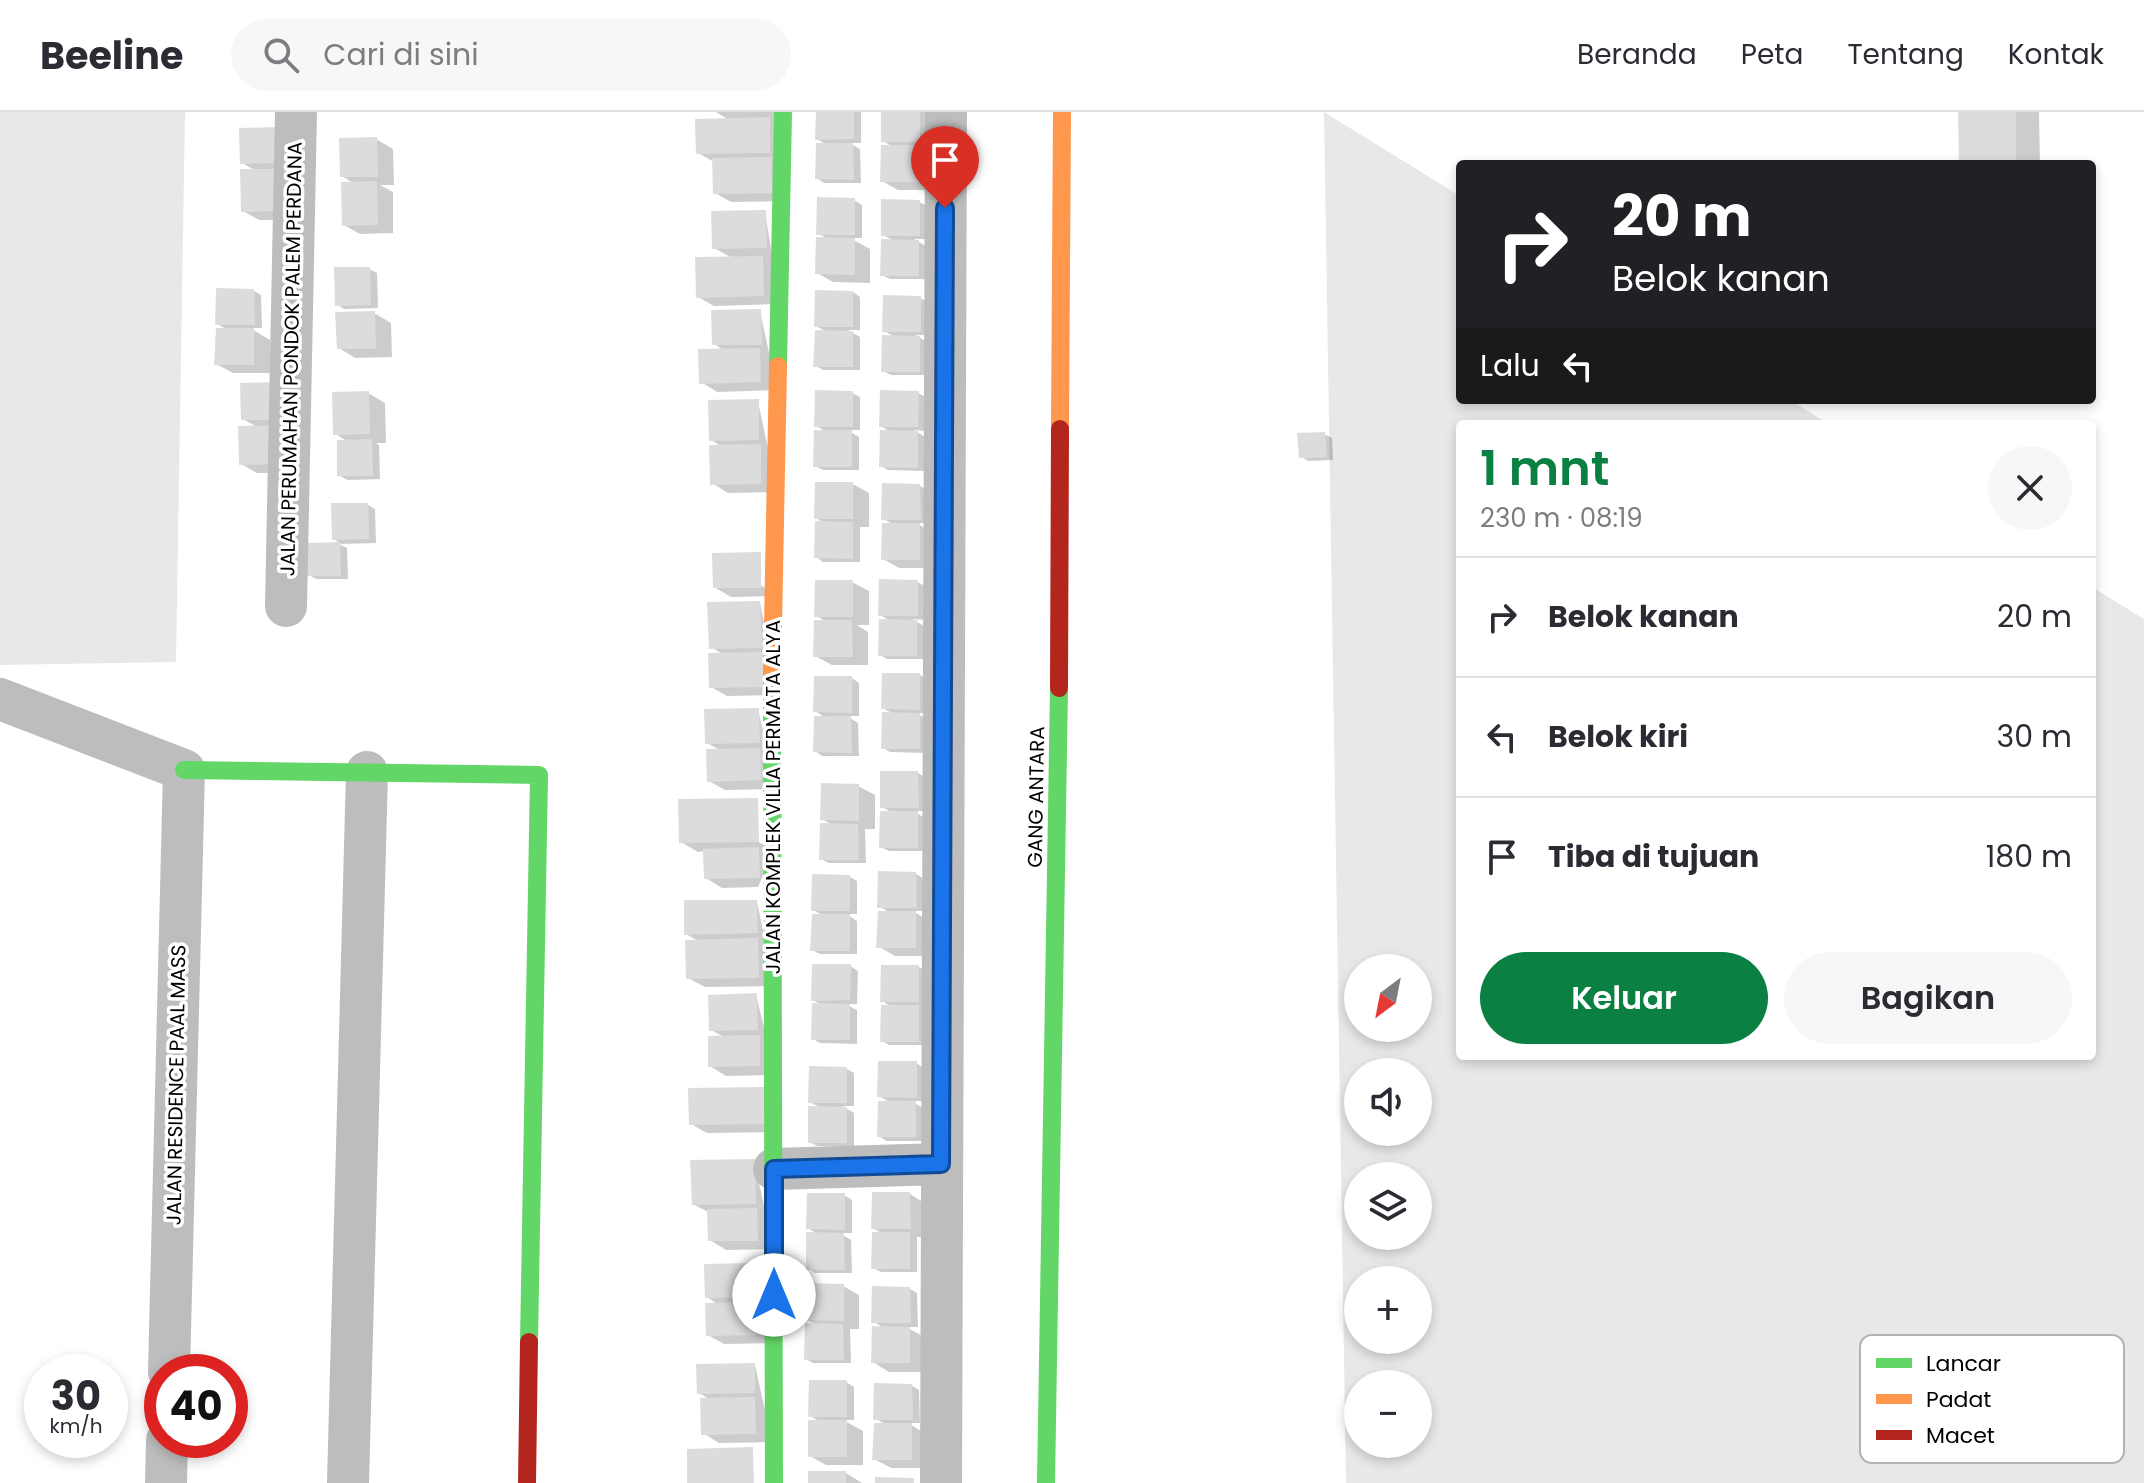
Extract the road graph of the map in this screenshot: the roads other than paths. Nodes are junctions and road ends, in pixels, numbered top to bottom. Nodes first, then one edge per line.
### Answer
1 (296, 112) edge
2 (783, 112) edge
3 (946, 112) edge
4 (1062, 112) edge
5 (286, 606) dead end
6 (0, 699) edge
7 (367, 772) junction
8 (184, 784) junction
9 (941, 1164) junction
10 (774, 1169) junction
11 (169, 1354) edge
12 (167, 1458) edge
13 (166, 1483) edge
14 (348, 1483) edge
15 (527, 1483) edge
16 (774, 1483) edge
17 (941, 1483) edge
18 (1046, 1483) edge

1 - 5 street, JALAN PERUMAHAN PONDOK PALEM PERDANA
2 - 10 street, JALAN KOMPLEK VILLA PERMATA ALYA
3 - 9 street
4 - 18 street, GANG ANTARA
6 - 8 street
7 - 8 street
7 - 14 street
7 - 15 street
8 - 11 street, JALAN RESIDENCE PAAL MASS
9 - 10 street
9 - 17 street
10 - 16 street, JALAN KOMPLEK VILLA PERMATA ALYA
12 - 13 street

